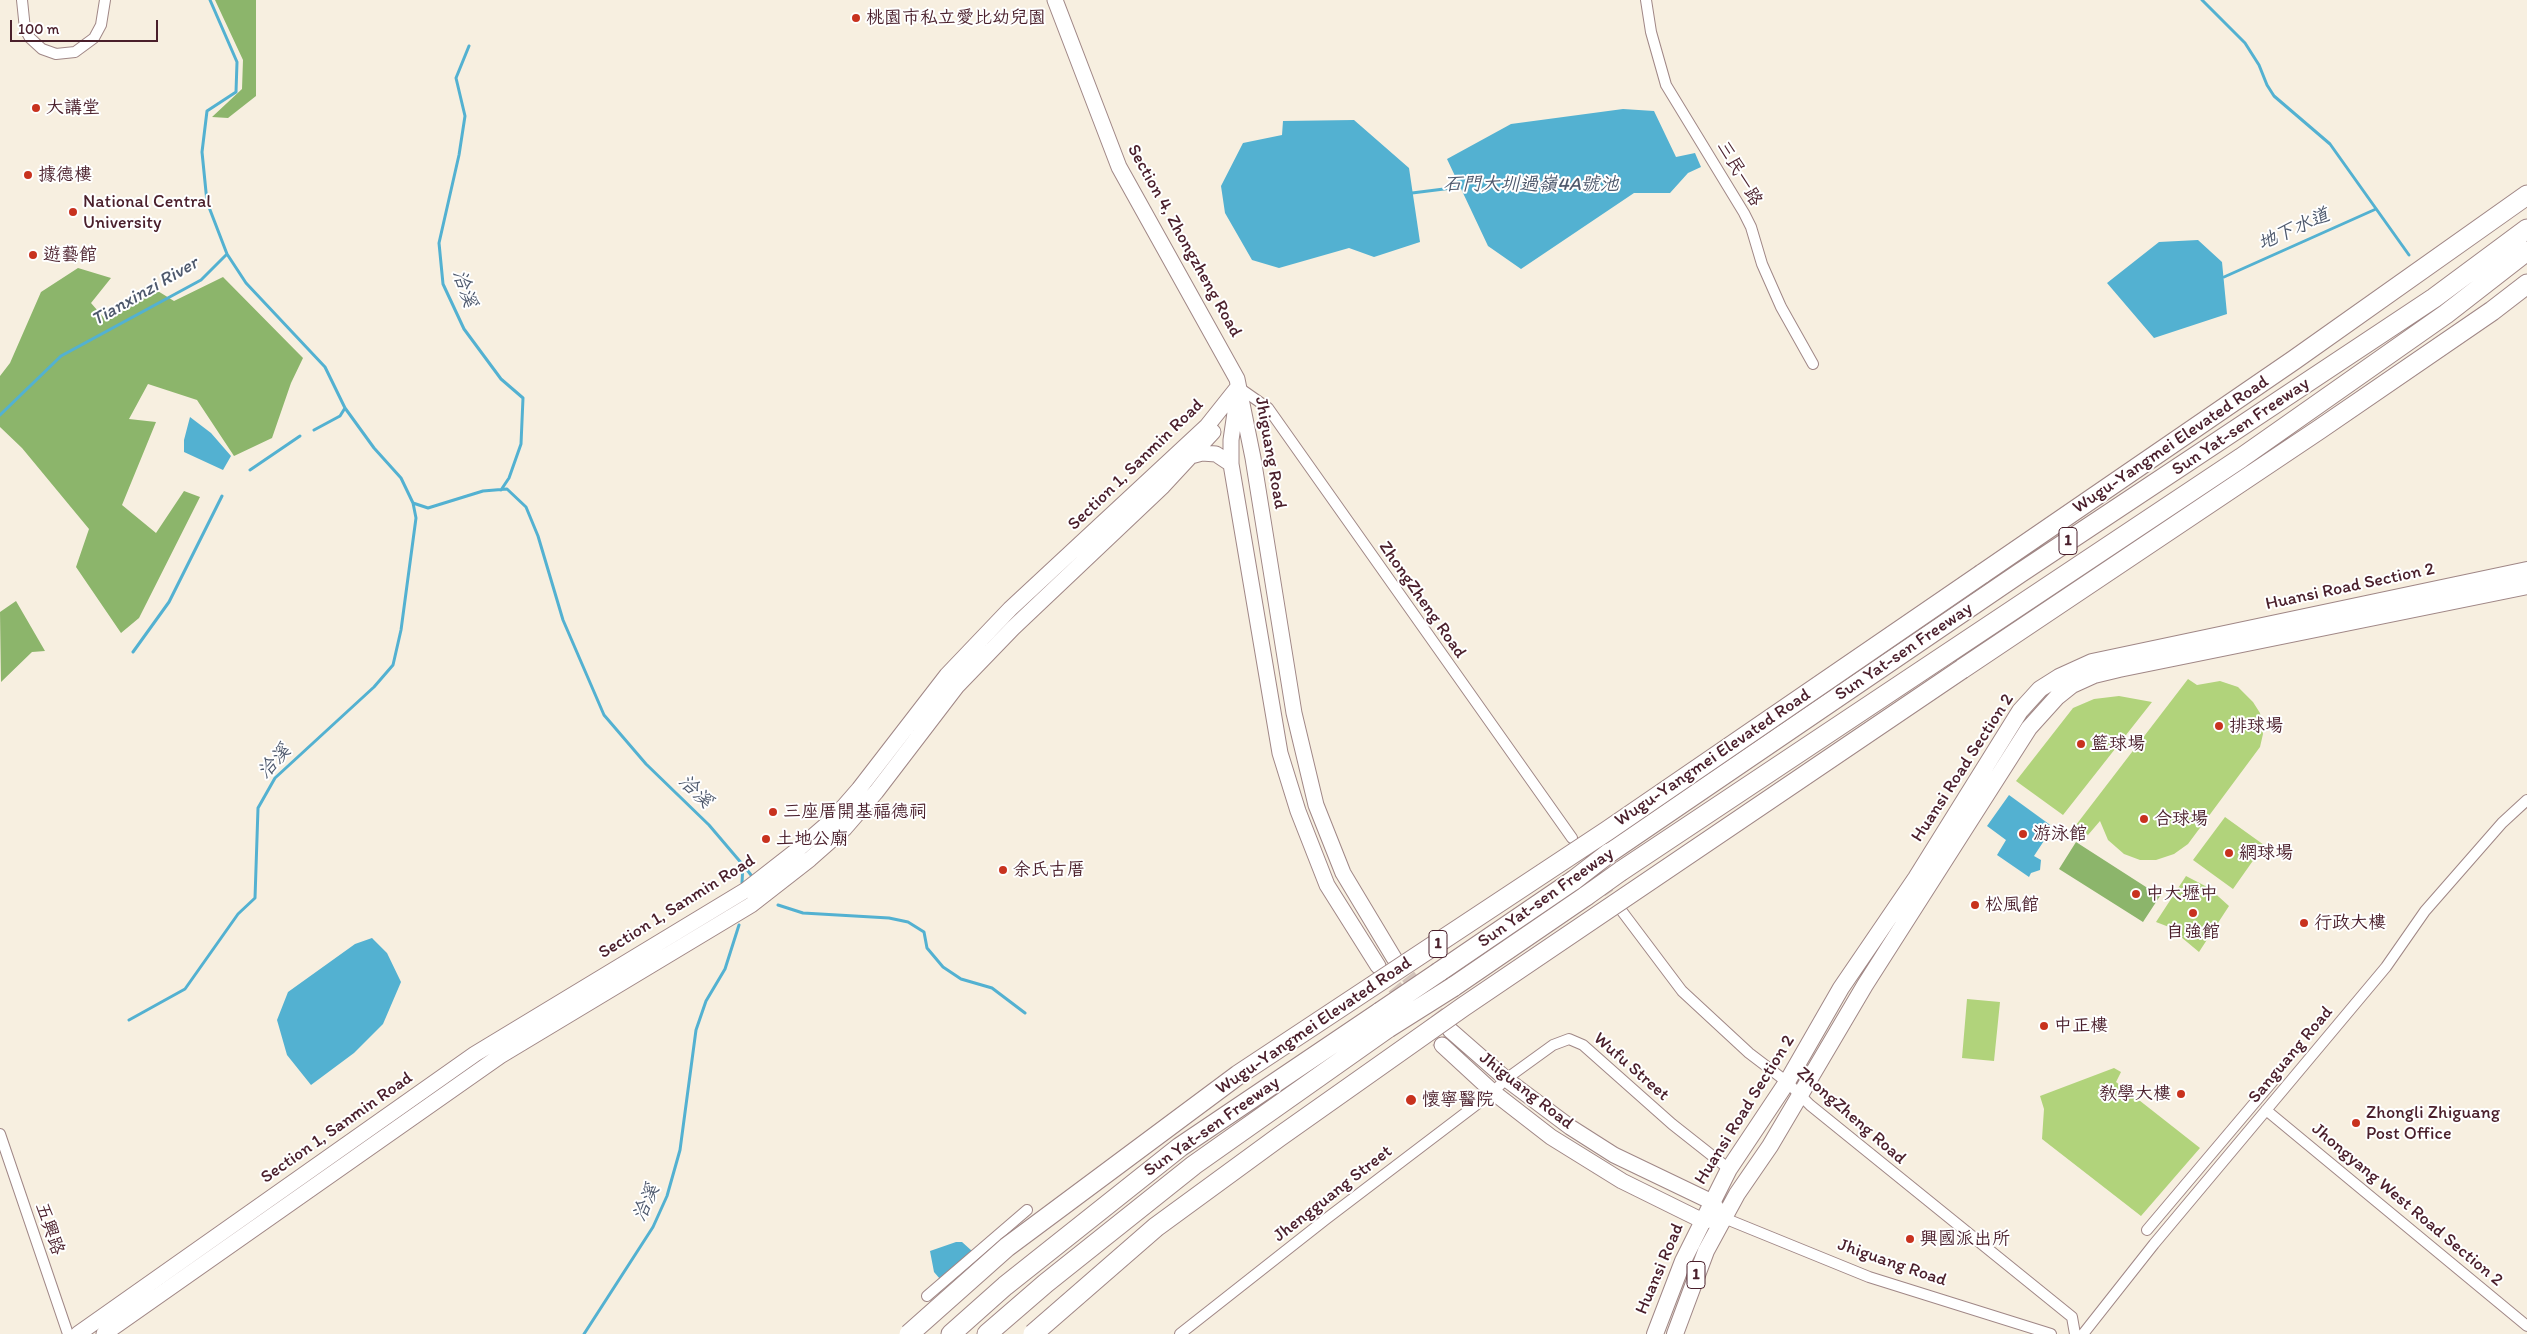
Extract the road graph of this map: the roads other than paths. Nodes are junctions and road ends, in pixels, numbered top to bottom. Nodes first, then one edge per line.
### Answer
1 (22, 0) edge
2 (105, 0) edge
3 (1055, 0) edge
4 (1646, 0) edge
5 (2527, 195) edge
6 (2527, 229) edge
7 (2527, 251) edge
8 (2527, 284) edge
9 (1813, 364) dead end
10 (1238, 387) junction
11 (1191, 456) junction
12 (1231, 464) junction
13 (2527, 570) edge
14 (2527, 586) edge
15 (2527, 800) edge
16 (1572, 838) tunnel mouth
17 (746, 890) junction
18 (751, 905) junction
19 (1618, 906) tunnel mouth
20 (1394, 958) tunnel mouth
21 (1378, 966) tunnel mouth
22 (1384, 1020) junction
23 (1450, 1030) tunnel mouth
24 (1442, 1045) tunnel mouth
25 (1506, 1079) junction
26 (2273, 1081) dead end
27 (1787, 1082) junction
28 (1493, 1092) junction
29 (1800, 1096) junction
30 (2266, 1110) junction
31 (0, 1134) edge
32 (1729, 1169) junction
33 (1712, 1202) junction
34 (1027, 1210) dead end
35 (1724, 1218) junction
36 (1703, 1221) junction
37 (2148, 1230) dead end
38 (927, 1296) dead end
39 (2527, 1326) edge
40 (952, 1332) edge
41 (68, 1334) edge
42 (78, 1334) edge
43 (104, 1334) edge
44 (908, 1334) edge
45 (987, 1334) edge
46 (1033, 1334) edge
47 (1180, 1334) edge
48 (1654, 1334) edge
49 (1675, 1334) edge
50 (2051, 1334) edge
51 (2075, 1334) edge
52 (2083, 1334) edge

1 - 2 street
3 - 10 street, Section 4, Zhongzheng Road
4 - 9 street, 三民一路
5 - 44 highway, Wugu-Yangmei Elevated Road / 1, bridge
6 - 22 highway, Sun Yat-sen Freeway / 1, bridge
7 - 22 highway, Sun Yat-sen Freeway / 1, bridge
8 - 46 highway, bridge
10 - 11 street, Section 1, Sanmin Road
10 - 12 street, Jhiguang Road
10 - 16 street, ZhongZheng Road
10 - 17 street, Section 1, Sanmin Road
10 - 20 street, Jhiguang Road
11 - 12 street
11 - 18 street, Section 1, Sanmin Road
12 - 21 street, Jhiguang Road
13 - 27 main road, Huansi Road Section 2 / 1
14 - 29 main road, Huansi Road Section 2 / 1
15 - 30 street, Sanguang Road
17 - 18 street
17 - 42 street, Section 1, Sanmin Road
18 - 43 street, Section 1, Sanmin Road
19 - 27 street, ZhongZheng Road
22 - 40 highway, Sun Yat-sen Freeway / 1
22 - 45 highway, Sun Yat-sen Freeway / 1
23 - 25 street, Jhiguang Road
24 - 28 street, Jhiguang Road
25 - 28 street, Jhengguang Street
25 - 32 street, Wufu Street
25 - 33 street, Jhiguang Road
26 - 37 street
27 - 29 street, ZhongZheng Road
27 - 32 main road, Huansi Road Section 2 / 1
28 - 36 street, Jhiguang Road
28 - 47 street, Jhengguang Street
29 - 35 main road, Huansi Road Section 2 / 1
29 - 51 street, ZhongZheng Road
30 - 39 street, Jhongyang West Road Section 2
30 - 52 street, Sanguang Road
31 - 41 street, 五興路
32 - 33 main road, Huansi Road Section 2 / 1
33 - 35 street, Jhiguang Road
33 - 36 main road, Huansi Road Section 2 / 1
34 - 38 street
35 - 36 street
35 - 49 main road, Huansi Road / 1
35 - 50 street, Jhiguang Road
36 - 48 main road, Huansi Road / 1

